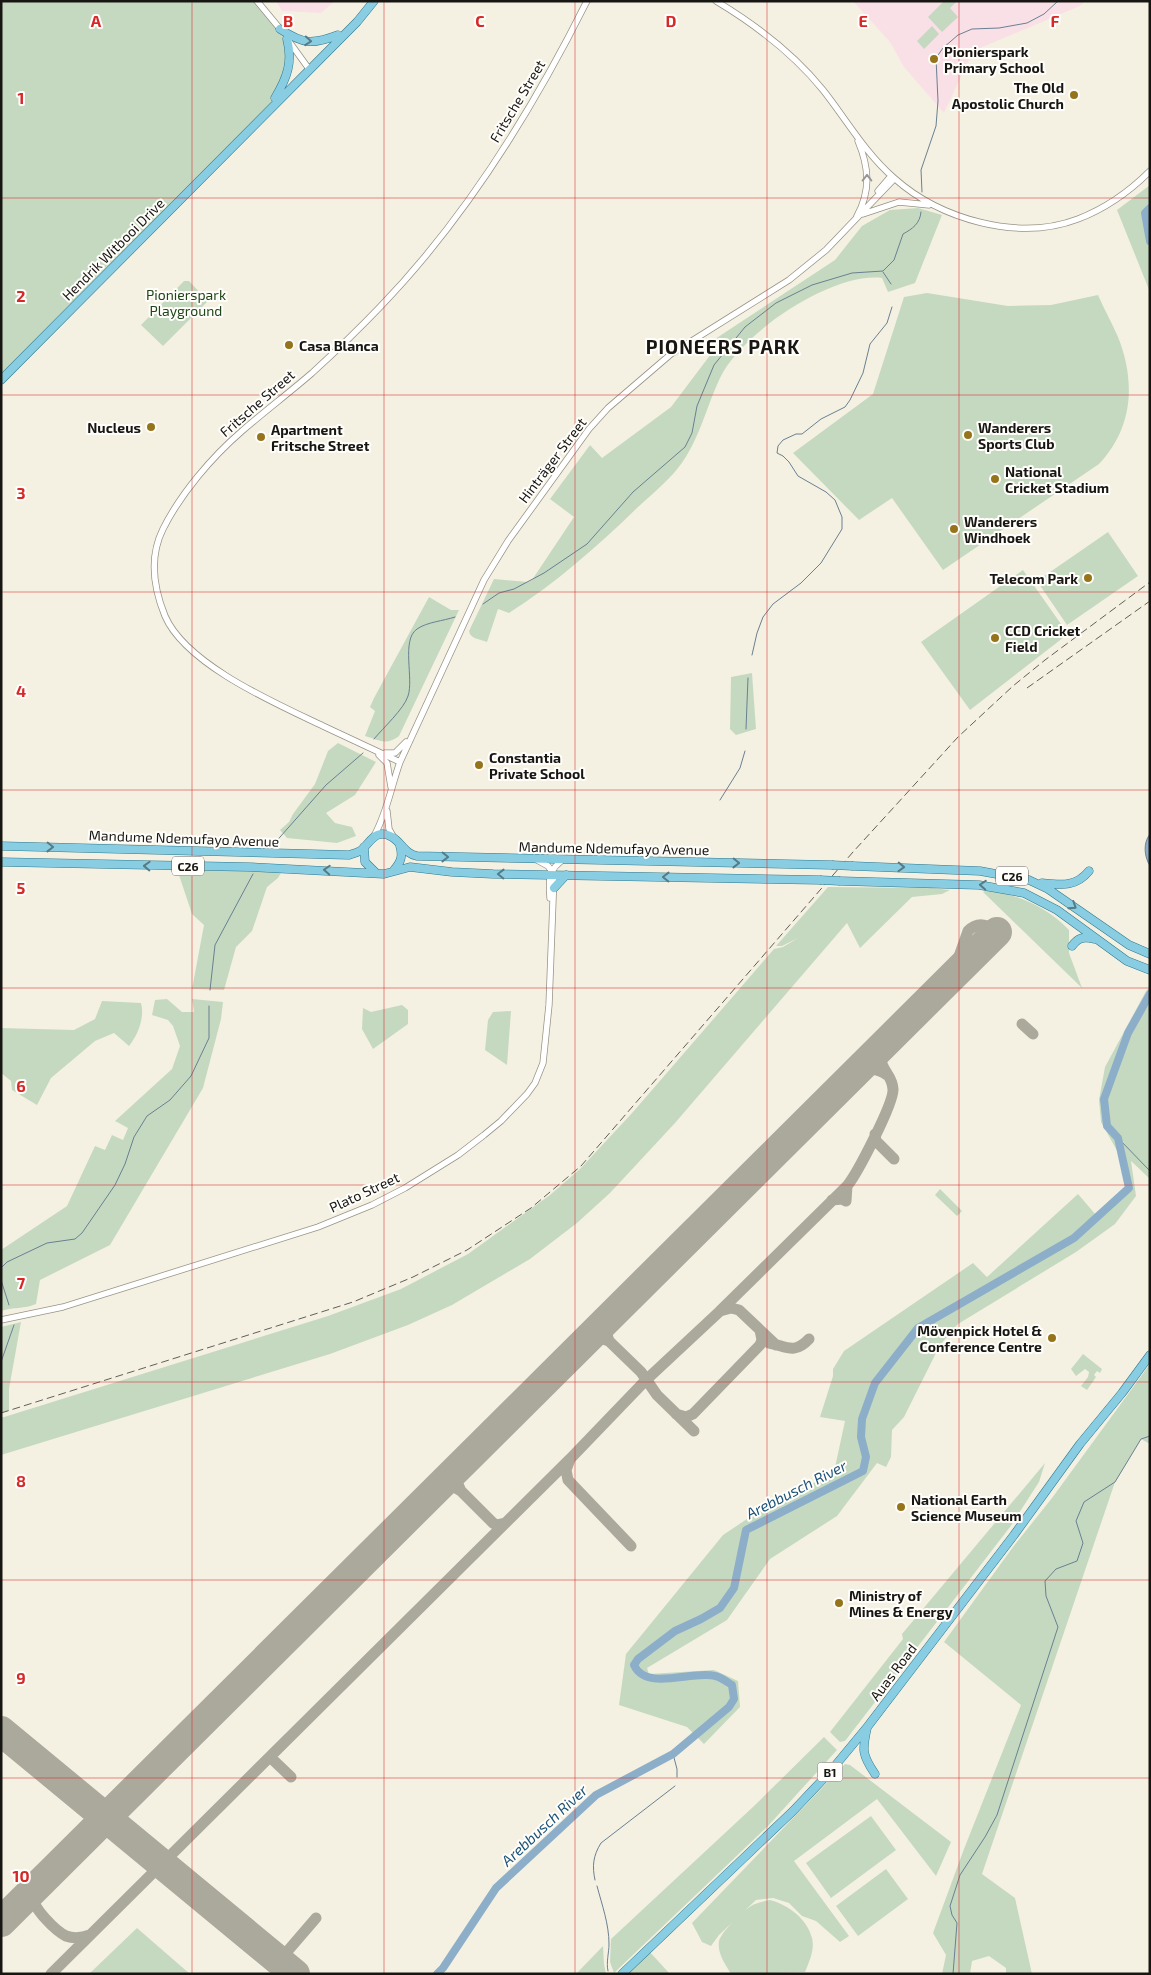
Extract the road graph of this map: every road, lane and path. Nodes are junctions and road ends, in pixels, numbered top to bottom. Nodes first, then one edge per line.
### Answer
1 (257, 1) edge
2 (374, 1) edge
3 (588, 1) edge
4 (716, 1) edge
5 (722, 1) edge
6 (726, 7) junction
7 (363, 13) junction
8 (280, 28) junction
9 (338, 35) junction
10 (287, 39) junction
11 (308, 67) junction
12 (275, 98) junction
13 (856, 135) junction
14 (242, 136) junction
15 (1150, 171) edge
16 (893, 177) junction
17 (934, 205) junction
18 (861, 215) junction
19 (854, 220) junction
20 (1, 380) edge
21 (411, 737) junction
22 (367, 747) junction
23 (400, 762) junction
24 (391, 789) junction
25 (387, 809) junction
26 (374, 836) junction
27 (394, 838) junction
28 (1, 846) edge
29 (400, 846) junction
30 (364, 847) junction
31 (535, 859) junction
32 (564, 859) junction
33 (1, 862) edge
34 (394, 870) junction
35 (1089, 870) dead end
36 (376, 873) junction
37 (552, 873) junction
38 (540, 875) junction
39 (566, 875) junction
40 (1037, 883) junction
41 (552, 886) junction
42 (1098, 940) junction
43 (1072, 946) dead end
44 (1150, 954) edge
45 (1150, 970) edge
46 (1, 1320) edge
47 (1150, 1356) edge
48 (868, 1726) junction
49 (875, 1774) dead end
50 (622, 1974) edge

1 - 8 street
2 - 7 main road, Hendrik Witbooi Drive
3 - 22 street, Fritsche Street
4 - 6 street
5 - 6 street
6 - 13 street
7 - 9 main road, Hendrik Witbooi Drive
7 - 11 main road, Hendrik Witbooi Drive
8 -> 9 main road
8 - 10 street
9 - 11 main road, Hendrik Witbooi Drive
10 - 11 street
10 - 12 main road
11 - 12 main road, Hendrik Witbooi Drive
11 - 14 main road, Hendrik Witbooi Drive
12 - 14 main road, Hendrik Witbooi Drive
13 - 16 street
19 -> 13 street
14 - 20 main road, Hendrik Witbooi Drive
15 - 17 street
16 - 17 street
16 - 18 street, Hinträger Street
16 - 19 street, Hinträger Street
17 - 18 street
18 - 19 street, Hinträger Street
19 - 21 street, Hinträger Street
21 - 22 street
21 - 23 street, Hinträger Street
22 - 23 street, Fritsche Street
22 - 24 street
23 - 24 street, Hinträger Street
24 - 25 street, Hinträger Street
25 - 26 street, Hinträger Street
25 - 27 street, Hinträger Street
26 - 27 main road
26 - 30 main road, Mandume Ndemufayo Avenue / C26
27 - 29 main road, Mandume Ndemufayo Avenue / C26
28 -> 30 main road, Mandume Ndemufayo Avenue / C26
29 -> 31 main road, Mandume Ndemufayo Avenue / C26
29 - 34 main road
30 - 36 main road
31 - 32 main road, Mandume Ndemufayo Avenue / C26
31 - 37 street
32 - 37 street
32 -> 40 main road, Mandume Ndemufayo Avenue / C26, bridge
36 -> 33 main road, Mandume Ndemufayo Avenue / C26
34 - 36 main road, Mandume Ndemufayo Avenue / C26
38 -> 34 main road, Mandume Ndemufayo Avenue / C26
35 - 40 main road
37 - 38 main road, Mandume Ndemufayo Avenue / C26
37 - 39 main road, Mandume Ndemufayo Avenue / C26
37 - 41 street, Plato Street
38 - 41 main road
39 - 41 main road
42 -> 39 main road, Mandume Ndemufayo Avenue / C26, bridge
40 -> 44 main road, C26
41 - 46 street, Plato Street
42 - 43 main road
42 - 45 main road, C26
47 - 48 main road, Auas Road / B1
48 - 49 main road
48 - 50 main road, Auas Road / B1

